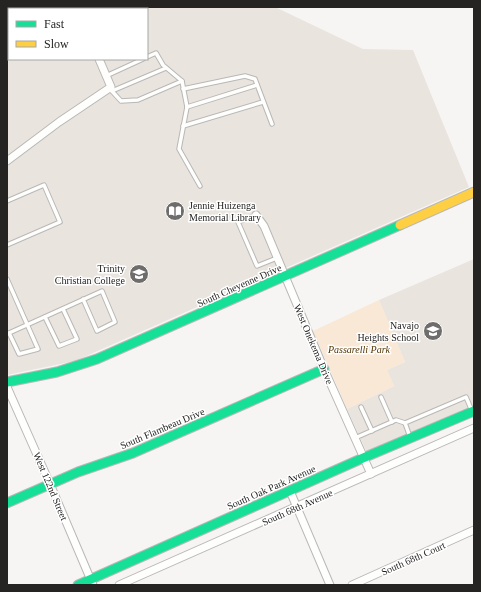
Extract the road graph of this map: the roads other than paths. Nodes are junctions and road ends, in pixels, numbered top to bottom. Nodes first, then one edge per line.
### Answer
1 (148, 57) edge
2 (99, 60) edge
3 (141, 60) edge
4 (166, 68) junction
5 (106, 76) junction
6 (182, 81) junction
7 (257, 85) junction
8 (111, 89) junction
9 (184, 89) junction
10 (263, 102) junction
11 (187, 107) junction
12 (272, 124) dead end
13 (183, 126) junction
14 (7, 161) edge
15 (200, 186) dead end
16 (474, 192) edge
17 (7, 201) edge
18 (256, 215) joint
19 (7, 244) edge
20 (277, 258) junction
21 (285, 276) junction
22 (7, 279) edge
23 (83, 300) junction
24 (62, 308) junction
25 (45, 317) junction
26 (27, 324) junction
27 (8, 333) edge
28 (324, 369) junction
29 (7, 382) edge
30 (7, 387) edge
31 (381, 397) dead end
32 (361, 407) dead end
33 (473, 412) edge
34 (392, 422) junction
35 (405, 424) junction
36 (474, 428) edge
37 (372, 431) junction
38 (355, 438) junction
39 (410, 438) junction
40 (363, 458) junction
41 (371, 474) junction
42 (50, 484) junction
43 (290, 491) junction
44 (7, 503) edge
45 (297, 507) junction
46 (474, 530) edge
47 (92, 582) edge
48 (78, 585) edge
49 (119, 585) edge
50 (330, 585) edge
51 (352, 585) edge

1 - 4 lane
2 - 5 street
3 - 5 lane
4 - 6 lane
4 - 8 lane
5 - 8 street
6 - 8 lane
6 - 9 lane
7 - 9 lane
7 - 10 lane
7 - 11 lane
8 - 14 street
9 - 11 lane
10 - 12 lane
10 - 13 lane
11 - 13 lane
13 - 15 lane
16 - 21 street, South Cheyenne Drive
17 - 19 lane
18 - 20 street, West Onekema Drive
18 - 20 lane
20 - 21 street, West Onekema Drive
21 - 28 street, West Onekema Drive
21 - 29 street, South Cheyenne Drive
22 - 26 lane
23 - 23 lane
23 - 24 lane
24 - 25 lane
24 - 25 lane
25 - 26 lane
26 - 27 lane
26 - 27 lane
28 - 38 street, West Onekema Drive
28 - 42 street, South Flambeau Drive
30 - 42 street, West 122nd Street
31 - 34 lane
32 - 37 lane
33 - 35 lane
33 - 39 street, South Oak Park Avenue
34 - 35 lane
34 - 37 lane
35 - 39 lane
36 - 41 street, South 68th Avenue
37 - 38 lane
38 - 40 street, West Onekema Drive
39 - 40 street, South Oak Park Avenue
40 - 41 street, West Onekema Drive
40 - 43 street, South Oak Park Avenue
41 - 45 street, South 68th Avenue
42 - 44 street, South Flambeau Drive
42 - 47 street, West 122nd Street
43 - 45 street
43 - 47 street, South Oak Park Avenue
45 - 49 street, South 68th Avenue
45 - 50 street
46 - 51 street, South 68th Court
47 - 48 street, South Oak Park Avenue

